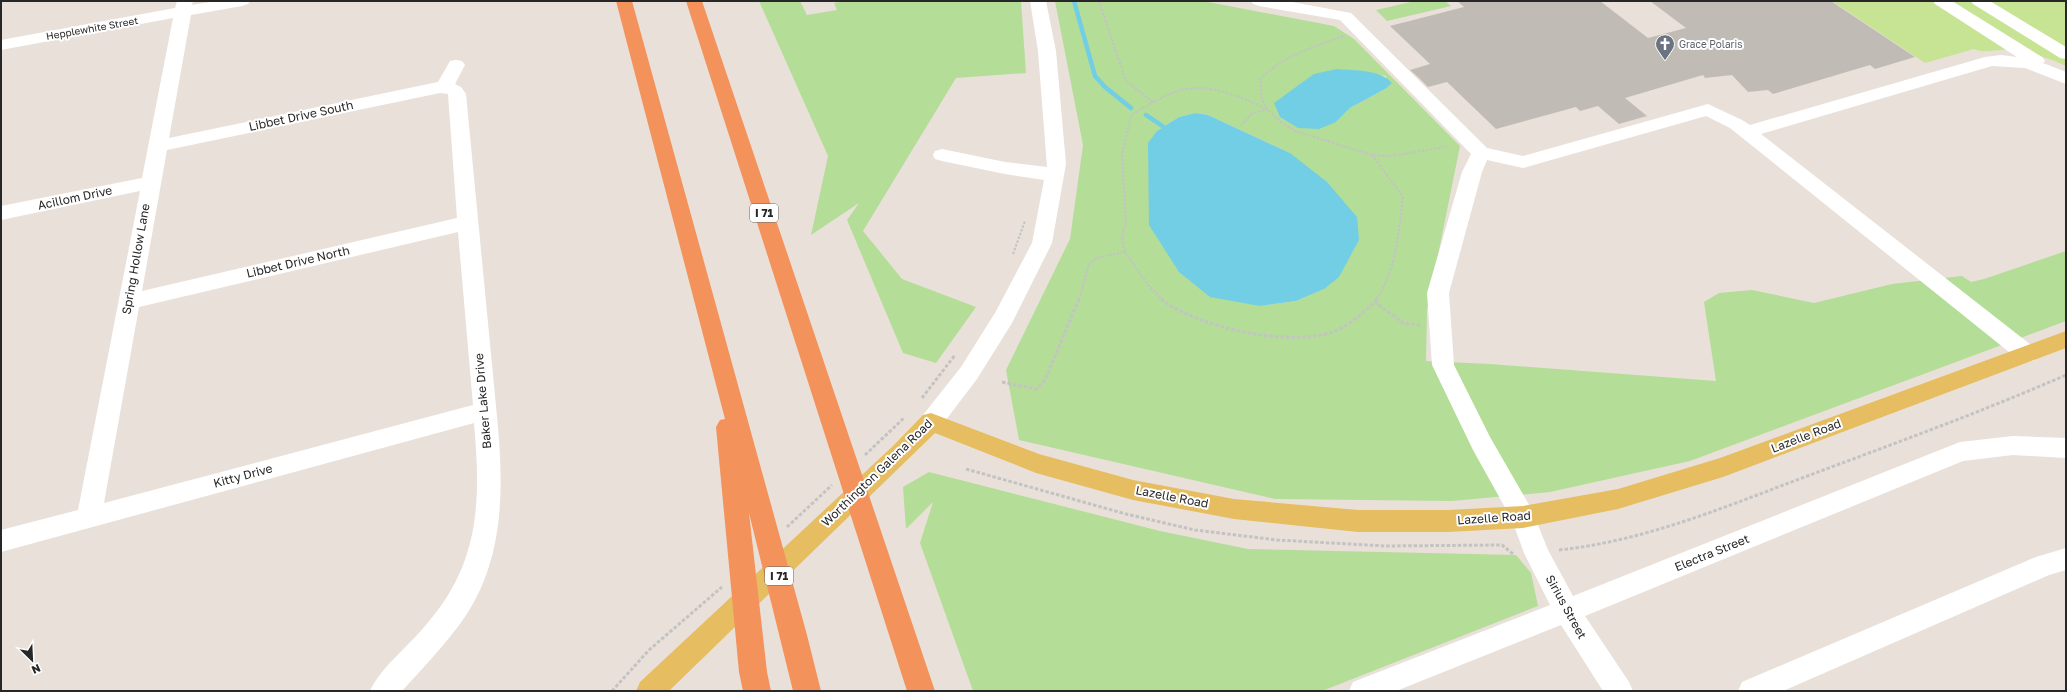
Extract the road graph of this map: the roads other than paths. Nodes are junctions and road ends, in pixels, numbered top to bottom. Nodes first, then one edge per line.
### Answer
1 (242, 1) edge
2 (624, 1) edge
3 (694, 1) edge
4 (1038, 1) edge
5 (1259, 1) edge
6 (1941, 1) edge
7 (1978, 1) edge
8 (184, 6) edge
9 (1, 44) edge
10 (2066, 54) edge
11 (456, 65) dead end
12 (2066, 79) edge
13 (445, 88) junction
14 (1747, 132) junction
15 (157, 146) junction
16 (1475, 147) junction
17 (942, 155) dead end
18 (1056, 175) junction
19 (150, 183) junction
20 (1, 213) edge
21 (468, 223) junction
22 (129, 302) junction
23 (2066, 339) edge
24 (2026, 354) junction
25 (722, 360) junction
26 (484, 411) junction
27 (931, 422) junction
28 (2066, 448) edge
29 (89, 517) junction
30 (1523, 517) junction
31 (1, 541) edge
32 (2066, 559) edge
33 (1567, 611) junction
34 (755, 682) edge
35 (384, 691) edge
36 (650, 691) edge
37 (807, 691) edge
38 (921, 691) edge
39 (1363, 691) edge
40 (1619, 691) edge
41 (1752, 691) edge

1 - 8 street, Hepplewhite Street
2 - 25 highway, I 71
3 - 38 highway, I 71
4 - 18 street, Worthington Galena Road
5 - 16 street
6 - 12 street
7 - 10 street
8 - 9 street, Hepplewhite Street
8 - 15 street, Spring Hollow Lane
11 - 13 street
12 - 14 street
13 - 15 street, Libbet Drive South
13 - 21 street, Baker Lake Drive
14 - 16 street
14 - 24 street
15 - 19 street, Spring Hollow Lane
16 - 30 street, Sirius Street
17 - 18 street
18 - 27 street, Worthington Galena Road
19 - 20 street, Acillom Drive
19 - 22 street, Spring Hollow Lane
21 - 22 street, Libbet Drive North
21 - 26 street, Baker Lake Drive
22 - 29 street, Spring Hollow Lane
23 - 24 main road, Lazelle Road
24 - 30 main road, Lazelle Road
25 - 34 highway
25 - 37 highway, I 71
26 - 29 street, Kitty Drive
26 - 35 street, Baker Lake Drive
27 - 30 main road, Lazelle Road
27 - 36 main road, Worthington Galena Road
28 - 33 street, Electra Street
29 - 31 street, Kitty Drive
30 - 33 street, Sirius Street
32 - 41 street
33 - 39 street, Electra Street
33 - 40 street, Sirius Street

